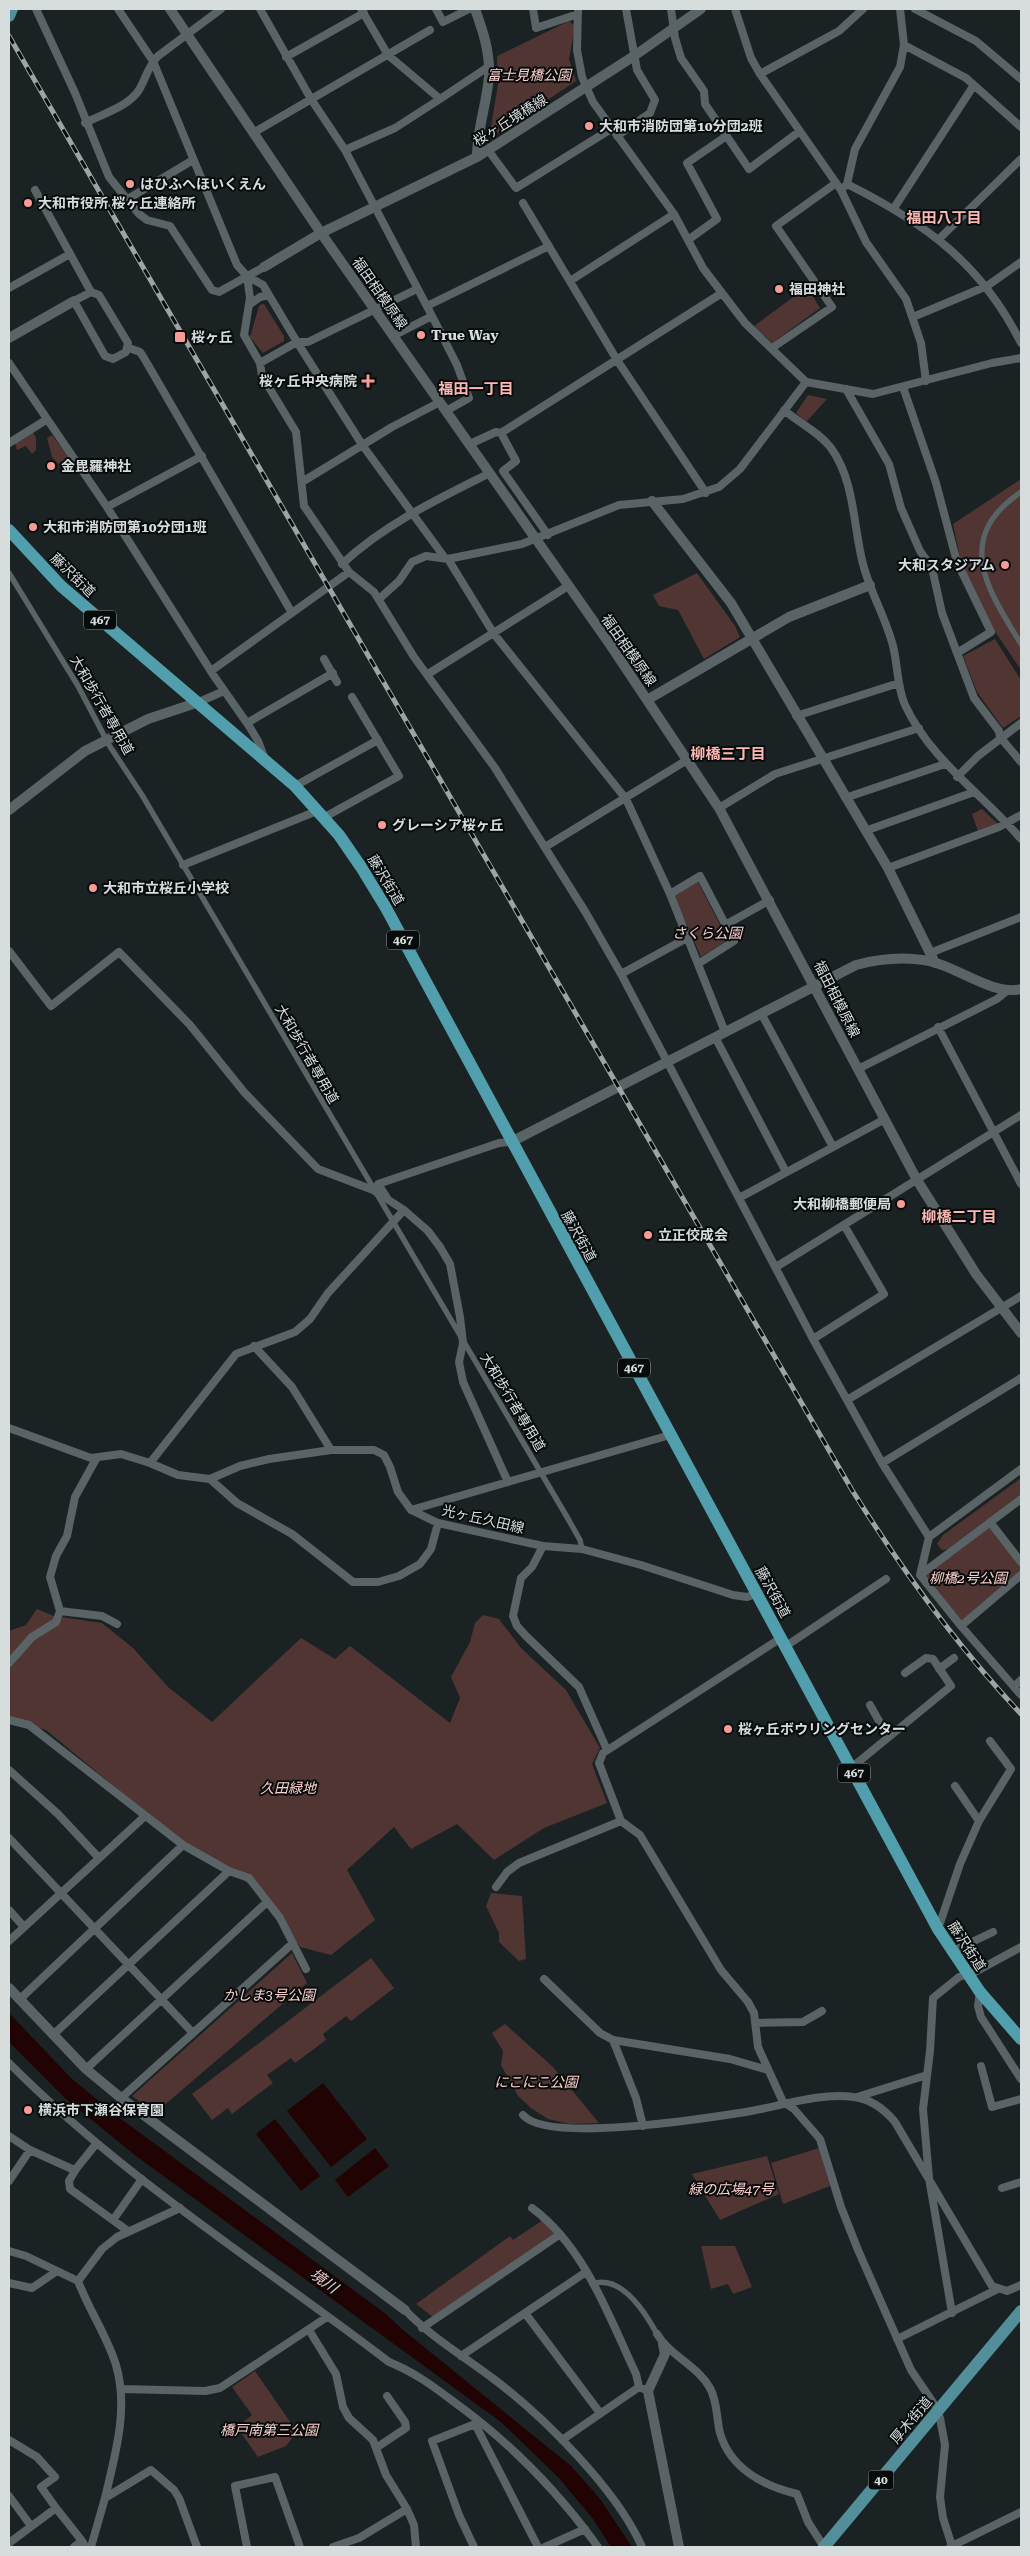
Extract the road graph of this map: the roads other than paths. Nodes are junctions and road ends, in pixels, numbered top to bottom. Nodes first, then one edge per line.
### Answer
1 (12, 9) edge
2 (36, 9) edge
3 (118, 9) edge
4 (170, 9) edge
5 (221, 9) edge
6 (260, 9) edge
7 (436, 9) edge
8 (469, 9) edge
9 (475, 9) edge
10 (533, 9) edge
11 (626, 9) edge
12 (672, 9) edge
13 (701, 9) edge
14 (735, 9) edge
15 (863, 9) edge
16 (900, 9) edge
17 (915, 9) edge
18 (362, 11) edge
19 (578, 11) edge
20 (9, 16) edge
21 (674, 29) junction
22 (430, 30) dead end
23 (186, 34) junction
24 (904, 45) junction
25 (388, 55) junction
26 (634, 56) junction
27 (286, 57) junction
28 (153, 61) junction
29 (488, 66) junction
30 (760, 74) junction
31 (1021, 79) edge
32 (974, 85) junction
33 (311, 99) junction
34 (440, 99) junction
35 (85, 122) junction
36 (1021, 127) edge
37 (611, 129) junction
38 (800, 131) junction
39 (253, 134) junction
40 (617, 136) junction
41 (726, 137) junction
42 (345, 150) junction
43 (488, 150) junction
44 (477, 157) junction
45 (1021, 159) edge
46 (193, 160) junction
47 (847, 184) junction
48 (838, 186) junction
49 (35, 190) dead end
50 (126, 200) junction
51 (523, 203) dead end
52 (376, 207) junction
53 (894, 208) junction
54 (674, 214) junction
55 (321, 233) junction
56 (939, 239) junction
57 (688, 240) junction
58 (549, 246) junction
59 (70, 254) junction
60 (1021, 262) edge
61 (264, 267) junction
62 (245, 277) junction
63 (570, 281) junction
64 (263, 285) junction
65 (987, 286) junction
66 (9, 288) edge
67 (417, 289) junction
68 (91, 292) junction
69 (722, 293) junction
70 (269, 295) junction
71 (74, 301) junction
72 (250, 301) junction
73 (427, 306) junction
74 (375, 309) junction
75 (432, 316) junction
76 (913, 317) junction
77 (393, 336) junction
78 (9, 338) edge
79 (297, 342) junction
80 (1021, 343) edge
81 (129, 348) junction
82 (772, 348) junction
83 (1021, 358) edge
84 (617, 360) junction
85 (9, 363) edge
86 (260, 363) junction
87 (926, 381) junction
88 (806, 382) junction
89 (903, 387) junction
90 (846, 389) junction
91 (440, 402) junction
92 (784, 410) junction
93 (446, 411) junction
94 (46, 420) junction
95 (501, 433) junction
96 (9, 443) edge
97 (470, 444) junction
98 (362, 446) junction
99 (202, 456) junction
100 (491, 475) junction
101 (302, 482) junction
102 (1021, 492) edge
103 (706, 493) junction
104 (652, 501) junction
105 (107, 507) junction
106 (412, 513) junction
107 (9, 530) edge
108 (548, 535) junction
109 (446, 558) junction
110 (342, 564) junction
111 (9, 572) edge
112 (349, 572) junction
113 (870, 585) junction
114 (568, 586) junction
115 (379, 599) junction
116 (292, 613) junction
117 (494, 634) junction
118 (752, 639) junction
119 (1021, 644) edge
120 (957, 653) junction
121 (324, 659) dead end
122 (211, 671) junction
123 (332, 673) junction
124 (428, 674) junction
125 (337, 682) dead end
126 (899, 683) junction
127 (224, 691) junction
128 (352, 697) dead end
129 (647, 700) junction
130 (198, 702) junction
131 (796, 716) junction
132 (1021, 723) edge
133 (247, 724) junction
134 (919, 728) junction
135 (1000, 737) junction
136 (106, 740) junction
137 (378, 740) junction
138 (822, 758) junction
139 (264, 759) junction
140 (687, 760) junction
141 (1021, 762) edge
142 (945, 764) junction
143 (957, 778) junction
144 (295, 786) junction
145 (974, 792) junction
146 (845, 798) junction
147 (626, 799) junction
148 (719, 808) junction
149 (9, 810) edge
150 (320, 814) junction
151 (1021, 815) edge
152 (1007, 823) junction
153 (865, 831) junction
154 (1021, 839) edge
155 (545, 847) junction
156 (183, 865) junction
157 (888, 868) junction
158 (670, 894) junction
159 (770, 900) junction
160 (1021, 917) edge
161 (725, 925) junction
162 (687, 938) junction
163 (9, 951) edge
164 (932, 958) junction
165 (698, 964) junction
166 (621, 974) junction
167 (814, 986) junction
168 (1021, 989) edge
169 (1007, 991) junction
170 (762, 1013) junction
171 (938, 1027) junction
172 (725, 1032) junction
173 (715, 1037) junction
174 (667, 1062) junction
175 (858, 1069) junction
176 (1021, 1115) edge
177 (885, 1120) junction
178 (993, 1133) junction
179 (511, 1142) junction
180 (833, 1148) junction
181 (786, 1172) junction
182 (917, 1180) junction
183 (1021, 1184) edge
184 (373, 1190) junction
185 (739, 1198) junction
186 (388, 1200) junction
187 (404, 1210) junction
188 (392, 1223) junction
189 (844, 1225) junction
190 (776, 1267) junction
191 (1021, 1296) edge
192 (1001, 1308) junction
193 (1021, 1333) edge
194 (813, 1339) junction
195 (463, 1343) junction
196 (254, 1346) junction
197 (1021, 1378) edge
198 (847, 1400) junction
199 (9, 1428) edge
200 (670, 1435) junction
201 (331, 1450) junction
202 (96, 1459) junction
203 (150, 1462) junction
204 (882, 1462) junction
205 (1021, 1469) edge
206 (540, 1473) junction
207 (210, 1479) junction
208 (508, 1482) junction
209 (1021, 1498) edge
210 (411, 1510) junction
211 (990, 1522) junction
212 (438, 1523) junction
213 (929, 1537) junction
214 (543, 1546) junction
215 (582, 1548) junction
216 (1021, 1562) edge
217 (1021, 1574) edge
218 (920, 1575) junction
219 (886, 1579) dead end
220 (756, 1594) junction
221 (60, 1611) junction
222 (117, 1624) dead end
223 (961, 1626) junction
224 (783, 1642) junction
225 (954, 1658) dead end
226 (9, 1663) edge
227 (940, 1669) junction
228 (905, 1673) dead end
229 (1021, 1680) edge
230 (1014, 1687) junction
231 (1021, 1695) edge
232 (870, 1705) dead end
233 (9, 1720) edge
234 (888, 1737) junction
235 (990, 1740) dead end
236 (607, 1750) junction
237 (851, 1768) junction
238 (9, 1770) edge
239 (955, 1786) dead end
240 (144, 1817) junction
241 (979, 1821) junction
242 (621, 1822) junction
243 (9, 1838) edge
244 (183, 1846) junction
245 (99, 1858) junction
246 (229, 1871) junction
247 (496, 1887) dead end
248 (62, 1892) junction
249 (267, 1902) junction
250 (9, 1910) edge
251 (24, 1927) junction
252 (95, 1928) junction
253 (938, 1929) junction
254 (993, 1932) dead end
255 (9, 1941) edge
256 (293, 1944) junction
257 (1021, 1947) edge
258 (951, 1952) junction
259 (129, 1964) junction
260 (306, 1970) dead end
261 (967, 1975) junction
262 (544, 1979) dead end
263 (9, 1988) edge
264 (980, 1992) junction
265 (162, 1999) junction
266 (19, 2000) junction
267 (822, 2011) dead end
268 (755, 2023) junction
269 (193, 2033) junction
270 (54, 2034) junction
271 (1021, 2039) edge
272 (613, 2040) junction
273 (9, 2063) edge
274 (981, 2066) dead end
275 (86, 2069) junction
276 (768, 2070) junction
277 (927, 2075) junction
278 (1021, 2079) edge
279 (856, 2097) junction
280 (121, 2098) junction
281 (1021, 2099) edge
282 (788, 2104) junction
283 (523, 2116) dead end
284 (643, 2126) junction
285 (9, 2136) edge
286 (96, 2144) junction
287 (30, 2150) junction
288 (76, 2169) junction
289 (929, 2178) junction
290 (142, 2179) junction
291 (9, 2181) edge
292 (1021, 2182) edge
293 (1002, 2188) dead end
294 (180, 2208) junction
295 (532, 2208) dead end
296 (113, 2220) junction
297 (128, 2231) junction
298 (560, 2234) junction
299 (9, 2251) edge
300 (57, 2271) junction
301 (586, 2272) junction
302 (78, 2281) junction
303 (9, 2282) edge
304 (592, 2284) junction
305 (1021, 2284) edge
306 (998, 2289) junction
307 (405, 2310) joint
308 (1021, 2311) edge
309 (952, 2312) junction
310 (525, 2313) junction
311 (327, 2317) junction
312 (422, 2328) junction
313 (309, 2330) junction
314 (657, 2334) joint
315 (897, 2338) junction
316 (663, 2344) junction
317 (461, 2356) junction
318 (121, 2389) junction
319 (643, 2389) junction
320 (387, 2396) dead end
321 (938, 2412) junction
322 (600, 2413) junction
323 (476, 2421) junction
324 (562, 2440) junction
325 (10, 2442) edge
326 (376, 2448) junction
327 (9, 2452) edge
328 (9, 2496) edge
329 (105, 2498) junction
330 (56, 2508) junction
331 (408, 2509) junction
332 (1021, 2512) edge
333 (32, 2526) junction
334 (585, 2529) junction
335 (9, 2543) edge
336 (84, 2544) edge
337 (951, 2546) edge
338 (74, 2547) edge
339 (91, 2547) edge
340 (197, 2547) edge
341 (247, 2547) edge
342 (300, 2547) edge
343 (333, 2547) edge
344 (416, 2547) edge
345 (474, 2547) edge
346 (538, 2547) edge
347 (545, 2547) edge
348 (598, 2547) edge
349 (642, 2547) edge
350 (679, 2547) edge
351 (824, 2547) edge

1 - 20 main road
2 - 35 street
3 - 28 street
4 - 23 street, 福田相模原線
5 - 23 street
6 - 27 street
7 - 8 street
9 - 29 street
10 - 19 street
11 - 26 street
12 - 21 street
13 - 21 street, 桜ヶ丘境橋線
14 - 30 street
15 - 30 street
16 - 24 street
17 - 31 street
18 - 25 street
18 - 27 street
19 - 37 street
21 - 26 street, 桜ヶ丘境橋線
21 - 41 street
22 - 25 street
23 - 28 street
23 - 39 street, 福田相模原線
24 - 32 street
24 - 47 street
25 - 33 street
25 - 34 street
26 - 40 street
26 - 43 street, 桜ヶ丘境橋線
27 - 33 street
28 - 35 street
28 - 46 street
29 - 34 street
29 - 44 street
30 - 38 street
32 - 36 street
32 - 53 street
33 - 39 street
33 - 42 street
34 - 42 street
35 - 50 street
37 - 40 street
37 - 43 street
38 - 41 street
38 - 48 street
39 - 55 street, 福田相模原線
40 - 54 street
41 - 57 street
42 - 52 street
43 - 44 street, 桜ヶ丘境橋線
44 - 52 street, 桜ヶ丘境橋線
45 - 56 street
46 - 50 street
46 - 62 street
47 - 48 street
47 - 53 street
48 - 76 street
48 - 82 street
49 - 59 street
50 - 62 street
51 - 58 street
52 - 55 street, 桜ヶ丘境橋線
52 - 67 street
53 - 56 street
54 - 57 street
54 - 63 street
55 - 61 street, 桜ヶ丘境橋線
55 - 74 street, 福田相模原線
56 - 65 street
57 - 69 street
58 - 63 street
58 - 73 street
59 - 66 street
59 - 68 street
60 - 65 street
61 - 62 street
61 - 64 street
62 - 64 street
62 - 72 street
63 - 84 street
64 - 70 street
65 - 76 street
65 - 80 street
67 - 73 street
67 - 74 street
68 - 71 street
68 - 81 street
69 - 82 street
69 - 84 street
70 - 72 street
70 - 79 street
71 - 78 street
71 - 81 street
72 - 86 street
73 - 75 street
74 - 77 street, 福田相模原線
74 - 79 street
75 - 77 street
75 - 93 street
76 - 87 street
77 - 91 street, 福田相模原線
79 - 86 street
79 - 98 street
81 - 99 street
82 - 88 street
83 - 87 street
84 - 95 street
84 - 103 street
85 - 94 street
86 - 101 street
87 - 89 street
88 - 90 street
88 - 92 street
89 - 90 street
89 - 120 street
90 - 120 street
91 - 93 street, 福田相模原線
91 - 98 street
92 - 103 street
92 - 113 street
93 - 97 street, 福田相模原線
94 - 96 street
94 - 105 street
95 - 97 street
95 - 108 street
97 - 100 street, 福田相模原線
98 - 101 street
98 - 106 street
99 - 105 street
99 - 116 street
100 - 106 street
100 - 114 street, 福田相模原線
101 - 110 street
102 - 119 street
103 - 104 street
104 - 108 street
104 - 118 street
105 - 122 street
106 - 109 street
106 - 110 street
107 - 130 highway, 藤沢街道 / 467
108 - 109 street
109 - 115 street
109 - 117 street
110 - 112 street
111 - 136 street, 大和歩行者専用道
112 - 115 street
112 - 116 street
113 - 118 street
113 - 126 street
114 - 117 street
114 - 129 street, 福田相模原線
115 - 124 street
116 - 122 street
117 - 124 street
117 - 147 street
118 - 129 street
118 - 131 street
120 - 135 street
121 - 123 street
122 - 127 street
123 - 125 street
123 - 133 street
124 - 155 street
126 - 131 street
126 - 134 street
127 - 130 street
127 - 133 street
128 - 137 street
129 - 140 street, 福田相模原線
130 - 136 street
130 - 139 highway, 藤沢街道 / 467
131 - 138 street
132 - 135 street
133 - 139 street
134 - 138 street
134 - 142 street
135 - 141 street
135 - 143 street
136 - 149 street
136 - 156 street, 大和歩行者専用道
137 - 144 street
137 - 150 street
138 - 146 street
138 - 148 street
139 - 144 highway, 藤沢街道 / 467
140 - 147 street
140 - 148 street, 福田相模原線
142 - 143 street
142 - 146 street
143 - 145 street
144 - 150 highway, 藤沢街道 / 467
145 - 152 street
145 - 153 street
146 - 153 street
147 - 155 street
147 - 158 street
148 - 159 street, 福田相模原線
150 - 156 street
150 - 179 highway, 藤沢街道 / 467
151 - 152 street
152 - 154 street
152 - 157 street
153 - 157 street
155 - 166 street
156 - 184 street, 大和歩行者専用道
157 - 164 street
158 - 161 street
158 - 162 street
159 - 161 street
159 - 167 street, 福田相模原線
160 - 164 street
161 - 165 street
162 - 165 street
162 - 166 street
163 - 184 street
164 - 167 street
164 - 169 street
165 - 172 street
166 - 174 street
167 - 170 street
167 - 175 street, 福田相模原線
168 - 169 street
169 - 171 street
170 - 172 street
170 - 180 street
171 - 175 street
171 - 178 street
172 - 173 street
173 - 174 street
173 - 181 street
174 - 179 street
174 - 185 street
175 - 177 street, 福田相模原線
176 - 178 street
177 - 180 street
177 - 182 street, 福田相模原線
178 - 182 street
178 - 183 street
179 - 186 street
179 - 200 highway, 藤沢街道 / 467
180 - 181 street
181 - 185 street
182 - 189 street
182 - 192 street, 福田相模原線
184 - 186 street
184 - 188 street, 大和歩行者専用道
185 - 190 street
186 - 187 street
187 - 188 street
187 - 195 street
188 - 195 street, 大和歩行者専用道
188 - 196 street
189 - 190 street
189 - 194 street
190 - 194 street
191 - 192 street
192 - 193 street, 福田相模原線
192 - 198 street
194 - 198 street
195 - 206 street, 大和歩行者専用道
195 - 208 street
196 - 201 street
196 - 203 street
197 - 204 street
198 - 204 street
199 - 202 street
200 - 206 street
200 - 220 highway, 藤沢街道 / 467
201 - 207 street
201 - 210 street
202 - 203 street
202 - 221 street
203 - 207 street
204 - 213 street
205 - 213 street
206 - 208 street
206 - 215 street, 大和歩行者専用道
207 - 212 street
208 - 210 street
209 - 211 street
210 - 212 street, 光ヶ丘久田線
211 - 216 street
211 - 218 street
212 - 214 street, 光ヶ丘久田線
213 - 218 street
214 - 215 street, 光ヶ丘久田線
214 - 236 street
215 - 220 street, 光ヶ丘久田線
217 - 223 street
218 - 223 street
219 - 224 street
220 - 224 highway, 藤沢街道 / 467
221 - 222 street
221 - 226 street
223 - 230 street
224 - 236 street
224 - 237 highway, 藤沢街道 / 467
225 - 227 street
227 - 228 street
227 - 234 street
229 - 230 street
230 - 231 street
232 - 234 street
233 - 240 street
234 - 237 street
235 - 241 street
236 - 242 street
237 - 253 highway, 藤沢街道 / 467
238 - 245 street
239 - 241 street
240 - 244 street
240 - 245 street
241 - 253 street
242 - 247 street
242 - 268 street
243 - 248 street
244 - 246 street
244 - 252 street
245 - 248 street
246 - 249 street
246 - 259 street
248 - 251 street
248 - 252 street
249 - 256 street
249 - 265 street
250 - 251 street
251 - 255 street
252 - 259 street
252 - 266 street
253 - 258 highway, 藤沢街道 / 467
254 - 258 street
256 - 260 street
256 - 269 street
257 - 261 street
258 - 261 highway, 藤沢街道 / 467
259 - 265 street
259 - 270 street
261 - 264 highway, 藤沢街道 / 467
261 - 277 street
262 - 272 street
263 - 266 street
264 - 271 highway, 藤沢街道 / 467
264 - 278 street
265 - 269 street
265 - 275 street
266 - 270 street
267 - 268 street
268 - 276 street
269 - 280 street
270 - 275 street
272 - 276 street
272 - 284 street
273 - 286 street
274 - 281 street
275 - 280 street
276 - 282 street
277 - 279 street
277 - 289 street
279 - 282 street
279 - 289 street
280 - 307 street
282 - 284 street
282 - 315 street
283 - 284 street
285 - 287 street
286 - 288 street
286 - 290 street
287 - 288 street
287 - 291 street
288 - 296 street
289 - 306 street
289 - 309 street
290 - 294 street
290 - 296 street
292 - 293 street
294 - 297 street
294 - 311 street
295 - 298 street
296 - 297 street
297 - 302 street
298 - 301 street
298 - 312 street
299 - 300 street
300 - 302 street
300 - 303 street
301 - 304 street
301 - 310 street
302 - 318 street
304 - 314 street
304 - 319 street
305 - 306 street
306 - 309 street
307 - 312 street
308 - 321 main road, 厚木街道 / 40
309 - 315 street
310 - 317 street
310 - 322 street
311 - 313 street
311 - 323 street
312 - 317 street
313 - 318 street
313 - 326 street
314 - 316 street
315 - 321 street
316 - 319 street
316 - 351 street
317 - 324 street
318 - 329 street
319 - 322 street
319 - 350 street
320 - 326 street
321 - 337 street
321 - 351 main road, 厚木街道 / 40
322 - 324 street
323 - 334 street
323 - 345 street
323 - 346 street
324 - 349 street
325 - 327 street
325 - 330 street
326 - 331 street
328 - 333 street
329 - 339 street
329 - 340 street
330 - 333 street
330 - 336 street
331 - 343 street
331 - 344 street
332 - 337 street
333 - 335 street
334 - 347 street
334 - 348 street
336 - 338 street
341 - 342 street

